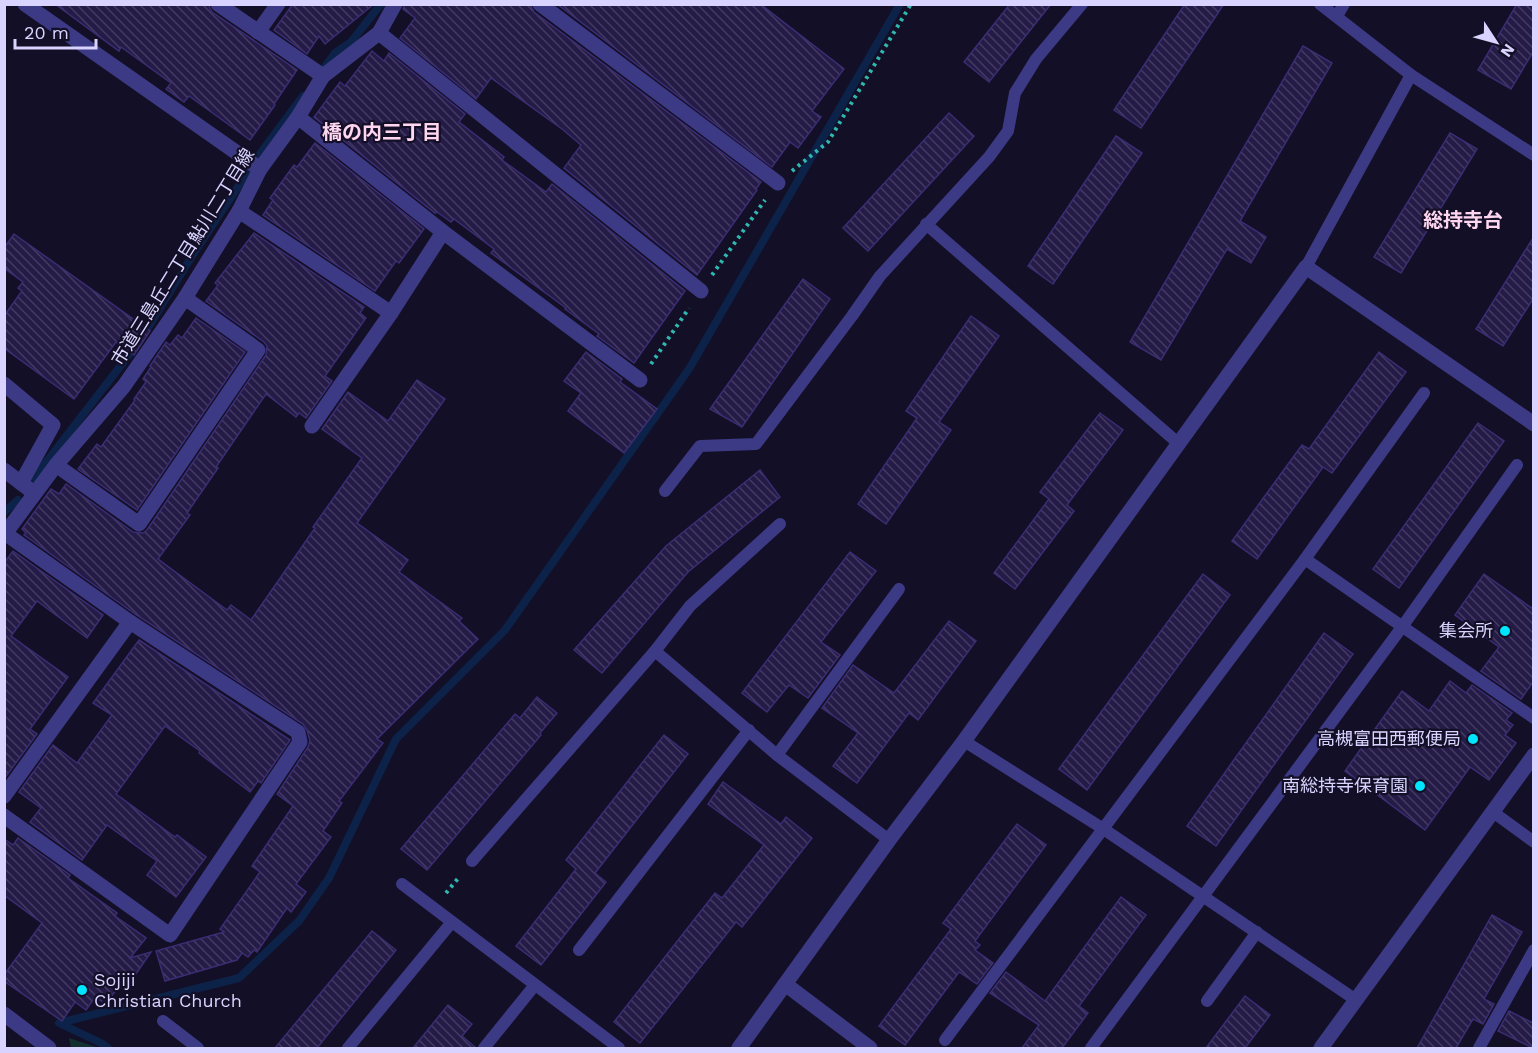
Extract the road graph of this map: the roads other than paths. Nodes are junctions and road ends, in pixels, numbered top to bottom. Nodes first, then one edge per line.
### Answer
1 (25, 4) edge
2 (218, 4) edge
3 (278, 4) edge
4 (395, 4) edge
5 (540, 4) edge
6 (1083, 4) edge
7 (1320, 4) edge
8 (1344, 4) edge
9 (1338, 16) junction
10 (258, 32) junction
11 (379, 33) junction
12 (1411, 75) junction
13 (323, 76) junction
14 (298, 117) junction
15 (1533, 155) edge
16 (260, 169) junction
17 (777, 183) dead end
18 (239, 211) junction
19 (926, 224) junction
20 (443, 232) junction
21 (1306, 267) junction
22 (701, 291) dead end
23 (184, 298) junction
24 (391, 313) junction
25 (640, 380) dead end
26 (4, 384) edge
27 (1424, 393) dead end
28 (1533, 424) edge
29 (312, 426) dead end
30 (1178, 443) junction
31 (56, 465) junction
32 (1516, 465) dead end
33 (4, 470) edge
34 (21, 483) junction
35 (665, 491) dead end
36 (36, 494) junction
37 (780, 524) dead end
38 (5, 534) edge
39 (1305, 559) junction
40 (899, 589) dead end
41 (130, 622) junction
42 (1402, 627) junction
43 (655, 651) junction
44 (1533, 718) edge
45 (749, 730) junction
46 (964, 741) junction
47 (777, 755) junction
48 (1533, 755) edge
49 (4, 796) edge
50 (1493, 812) junction
51 (4, 816) edge
52 (1102, 828) junction
53 (889, 840) junction
54 (1533, 842) edge
55 (472, 861) road end
56 (402, 884) dead end
57 (1203, 895) junction
58 (452, 922) junction
59 (1257, 932) junction
60 (579, 950) dead end
61 (1533, 950) edge
62 (785, 984) junction
63 (535, 985) junction
64 (1356, 1000) junction
65 (1207, 1001) dead end
66 (4, 1014) edge
67 (163, 1021) dead end
68 (945, 1040) dead end
69 (49, 1048) edge
70 (198, 1048) edge
71 (348, 1048) edge
72 (484, 1048) edge
73 (619, 1048) edge
74 (739, 1048) edge
75 (866, 1048) edge
76 (1091, 1048) edge
77 (1321, 1048) edge
78 (1479, 1048) edge

1 - 16 street
2 - 10 street
3 - 10 street
4 - 11 street, 市道三島丘二丁目鮎川二丁目線
5 - 17 street
6 - 19 lane
7 - 9 lane
8 - 9 lane
9 - 12 lane
10 - 13 street
11 - 13 street, 市道三島丘二丁目鮎川二丁目線
11 - 22 street
12 - 15 lane
12 - 21 lane
13 - 14 street, 市道三島丘二丁目鮎川二丁目線
14 - 16 street, 市道三島丘二丁目鮎川二丁目線
14 - 20 street
16 - 18 street, 市道三島丘二丁目鮎川二丁目線
18 - 23 street, 市道三島丘二丁目鮎川二丁目線
18 - 24 street
19 - 30 lane
19 - 35 lane
20 - 24 street
20 - 25 street
21 - 28 street
21 - 30 street
23 - 31 street, 市道三島丘二丁目鮎川二丁目線
23 - 31 street
24 - 29 street
26 - 34 street
27 - 39 lane
30 - 46 street
31 - 36 street, 市道三島丘二丁目鮎川二丁目線
32 - 42 lane
33 - 34 street
34 - 36 street
36 - 38 street, 市道三島丘二丁目鮎川二丁目線
37 - 43 lane
38 - 41 street
39 - 42 lane
39 - 52 lane
40 - 47 lane
41 - 49 street
41 - 51 street
42 - 44 lane
42 - 57 lane
43 - 45 lane
43 - 55 lane
45 - 47 lane
45 - 60 lane
46 - 52 lane
46 - 53 street
47 - 53 lane
48 - 50 street
50 - 54 lane
50 - 64 street
52 - 57 lane
52 - 68 lane
53 - 62 street
56 - 58 lane
57 - 59 lane
57 - 76 lane
58 - 63 lane
58 - 71 lane
59 - 64 lane
59 - 65 lane
61 - 78 lane
62 - 74 street
62 - 75 street
63 - 72 lane
63 - 73 lane
64 - 77 street
66 - 69 street
67 - 70 lane

